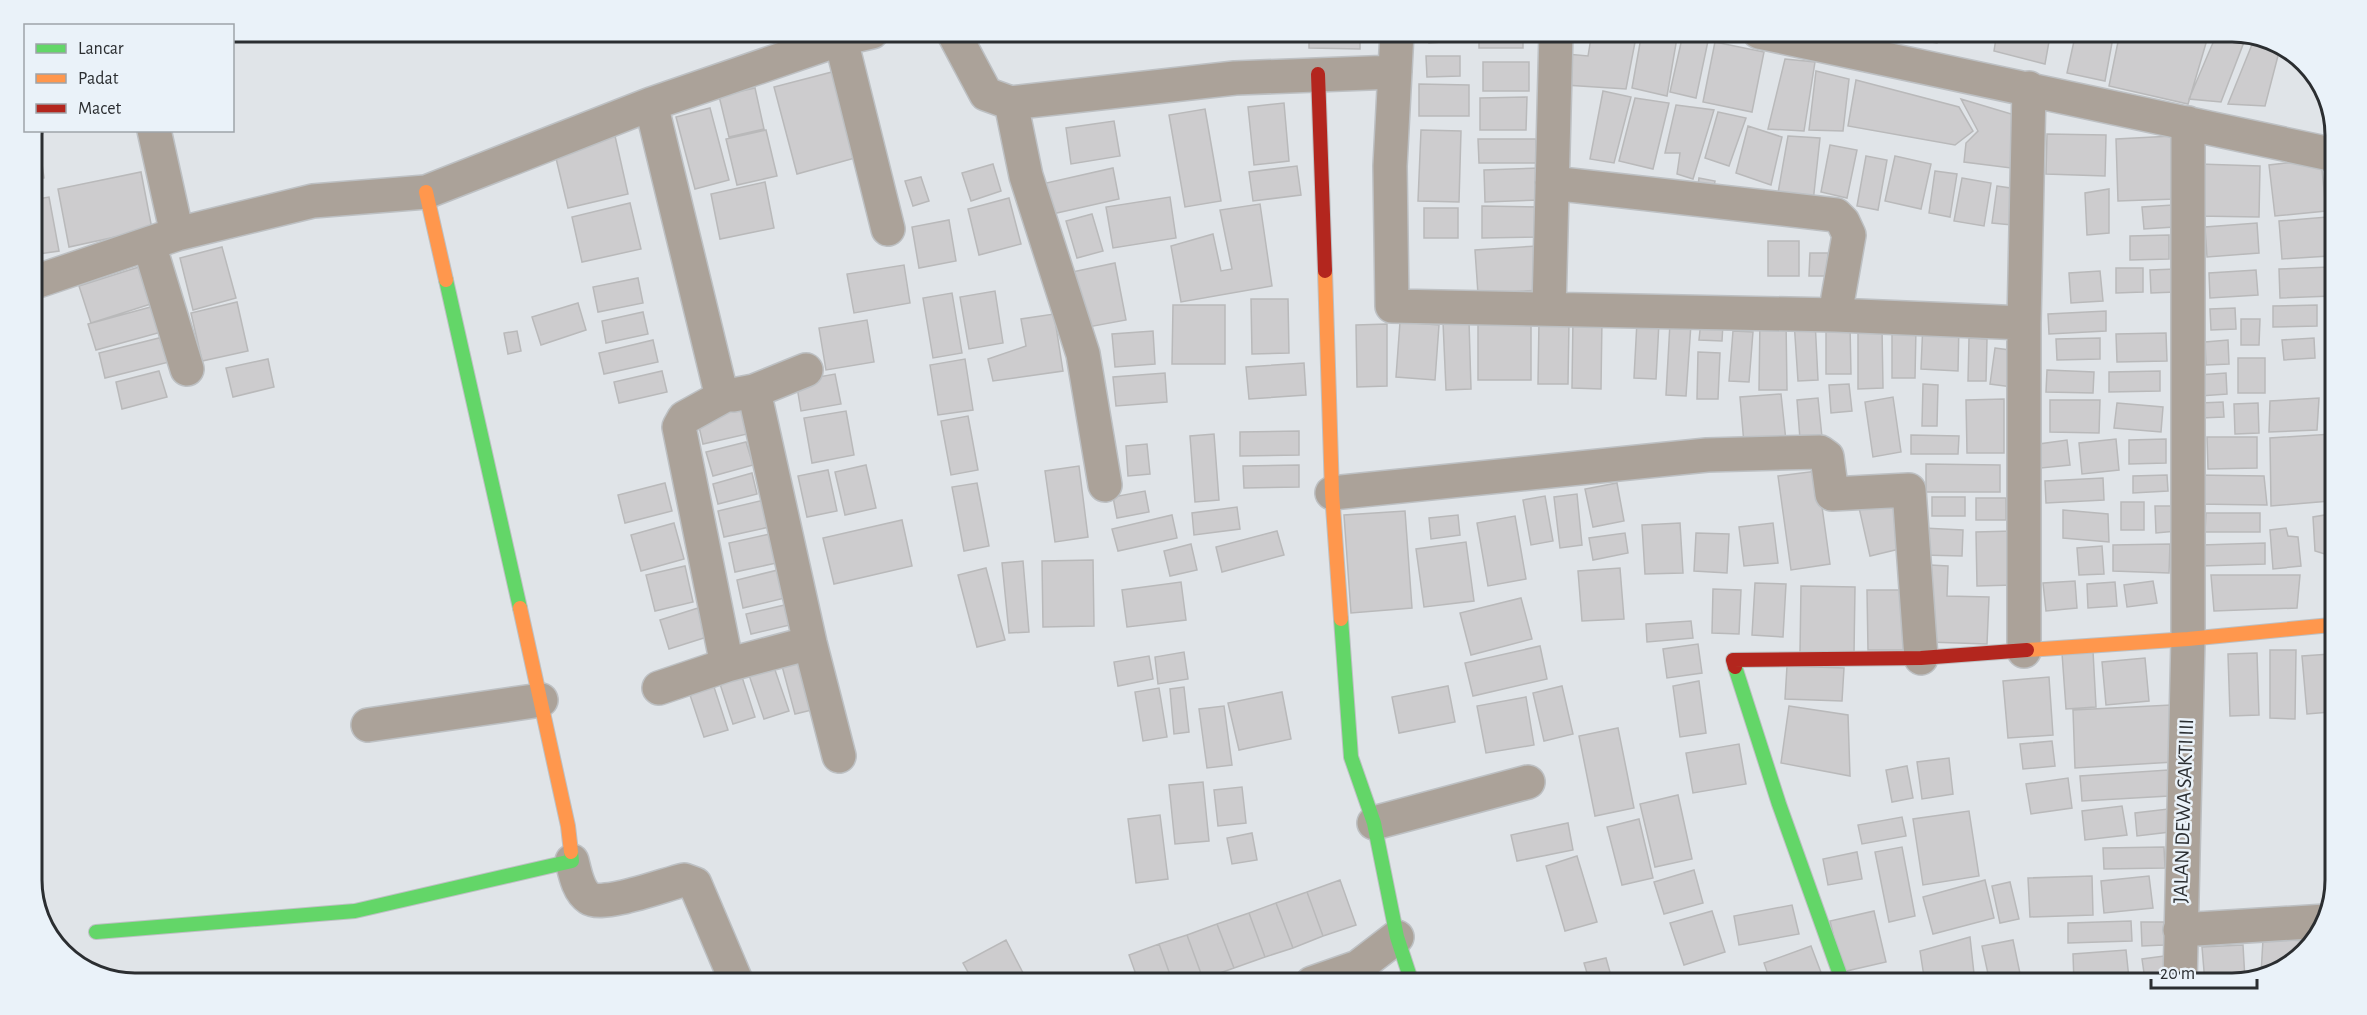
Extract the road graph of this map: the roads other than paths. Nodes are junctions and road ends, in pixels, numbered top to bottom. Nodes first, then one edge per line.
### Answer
1 (828, 42) edge
2 (853, 42) edge
3 (958, 42) edge
4 (1396, 42) edge
5 (1556, 42) edge
6 (1807, 42) edge
7 (1395, 72) junction
8 (1318, 74) junction
9 (2030, 88) junction
10 (1011, 103) junction
11 (651, 104) junction
12 (2188, 123) junction
13 (154, 132) edge
14 (2325, 153) edge
15 (1552, 183) junction
16 (426, 192) junction
17 (888, 229) dead end
18 (163, 239) junction
19 (42, 280) edge
20 (1549, 309) junction
21 (1835, 315) junction
22 (2024, 323) junction
23 (187, 369) dead end
24 (806, 370) dead end
25 (738, 394) junction
26 (1105, 485) dead end
27 (1332, 493) junction
28 (2325, 626) edge
29 (2188, 639) junction
30 (810, 643) junction
31 (2024, 651) junction
32 (1920, 658) junction
33 (727, 665) junction
34 (659, 688) dead end
35 (541, 700) junction
36 (368, 725) dead end
37 (838, 756) dead end
38 (1528, 782) dead end
39 (1374, 823) junction
40 (572, 861) junction
41 (2315, 922) edge
42 (2180, 930) junction
43 (96, 932) dead end
44 (1397, 937) junction
45 (732, 973) edge
46 (1342, 973) edge
47 (1408, 973) edge
48 (1839, 973) edge
49 (2180, 973) edge

1 - 11 street
2 - 17 street
3 - 10 street
4 - 7 street
5 - 15 street
6 - 9 street
7 - 8 street
7 - 20 street
8 - 10 street
8 - 27 street
9 - 12 street
9 - 22 street
10 - 26 street
11 - 16 street
11 - 25 street
12 - 14 street
12 - 29 street, JALAN DEWA SAKTI III
13 - 18 street
15 - 20 street
15 - 21 street
16 - 18 street
16 - 35 street
18 - 19 street
18 - 23 street
20 - 21 street
21 - 22 street
22 - 31 street
24 - 25 street
25 - 30 street
25 - 33 street
27 - 32 street
27 - 39 street
28 - 29 street
29 - 31 street
29 - 42 street, JALAN DEWA SAKTI III
30 - 33 street
30 - 37 street
31 - 32 street
32 - 48 street
33 - 34 street
35 - 36 street
35 - 40 street
38 - 39 street
39 - 44 street
40 - 43 street
40 - 45 street
41 - 42 street
42 - 49 street, JALAN DEWA SAKTI III
44 - 46 street
44 - 47 street

